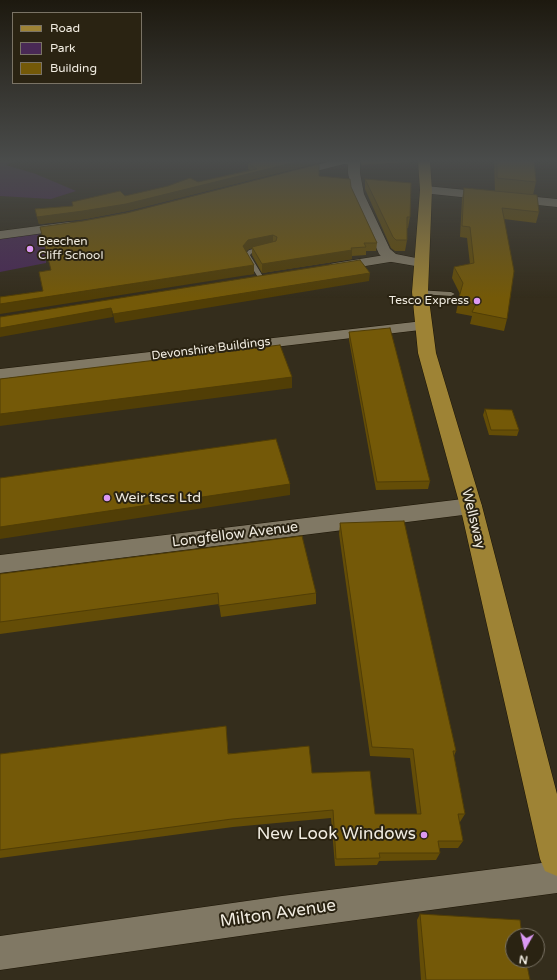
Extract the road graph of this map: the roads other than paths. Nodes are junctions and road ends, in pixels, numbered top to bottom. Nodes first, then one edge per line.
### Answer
1 (364, 207) edge
2 (425, 207) edge
3 (85, 224) edge
4 (0, 235) edge
5 (273, 247) edge
6 (391, 258) junction
7 (421, 263) junction
8 (322, 268) edge
9 (276, 276) edge
10 (261, 278) junction
11 (245, 281) edge
12 (420, 292) junction
13 (451, 294) dead end
14 (423, 326) junction
15 (0, 374) edge
16 (471, 506) junction
17 (0, 564) edge
18 (557, 859) edge
19 (557, 877) edge
20 (0, 953) edge

1 - 6 street
2 - 7 main road, Wellsway
3 - 4 street
5 - 10 lane
6 - 7 street
6 - 8 street
7 - 12 main road, Wellsway
9 - 10 street
10 - 11 street
12 - 13 lane
12 - 14 main road, Wellsway
14 - 15 street, Devonshire Buildings
14 - 16 main road, Wellsway
16 - 17 street, Longfellow Avenue
16 - 18 main road, Wellsway
19 - 20 street, Milton Avenue

